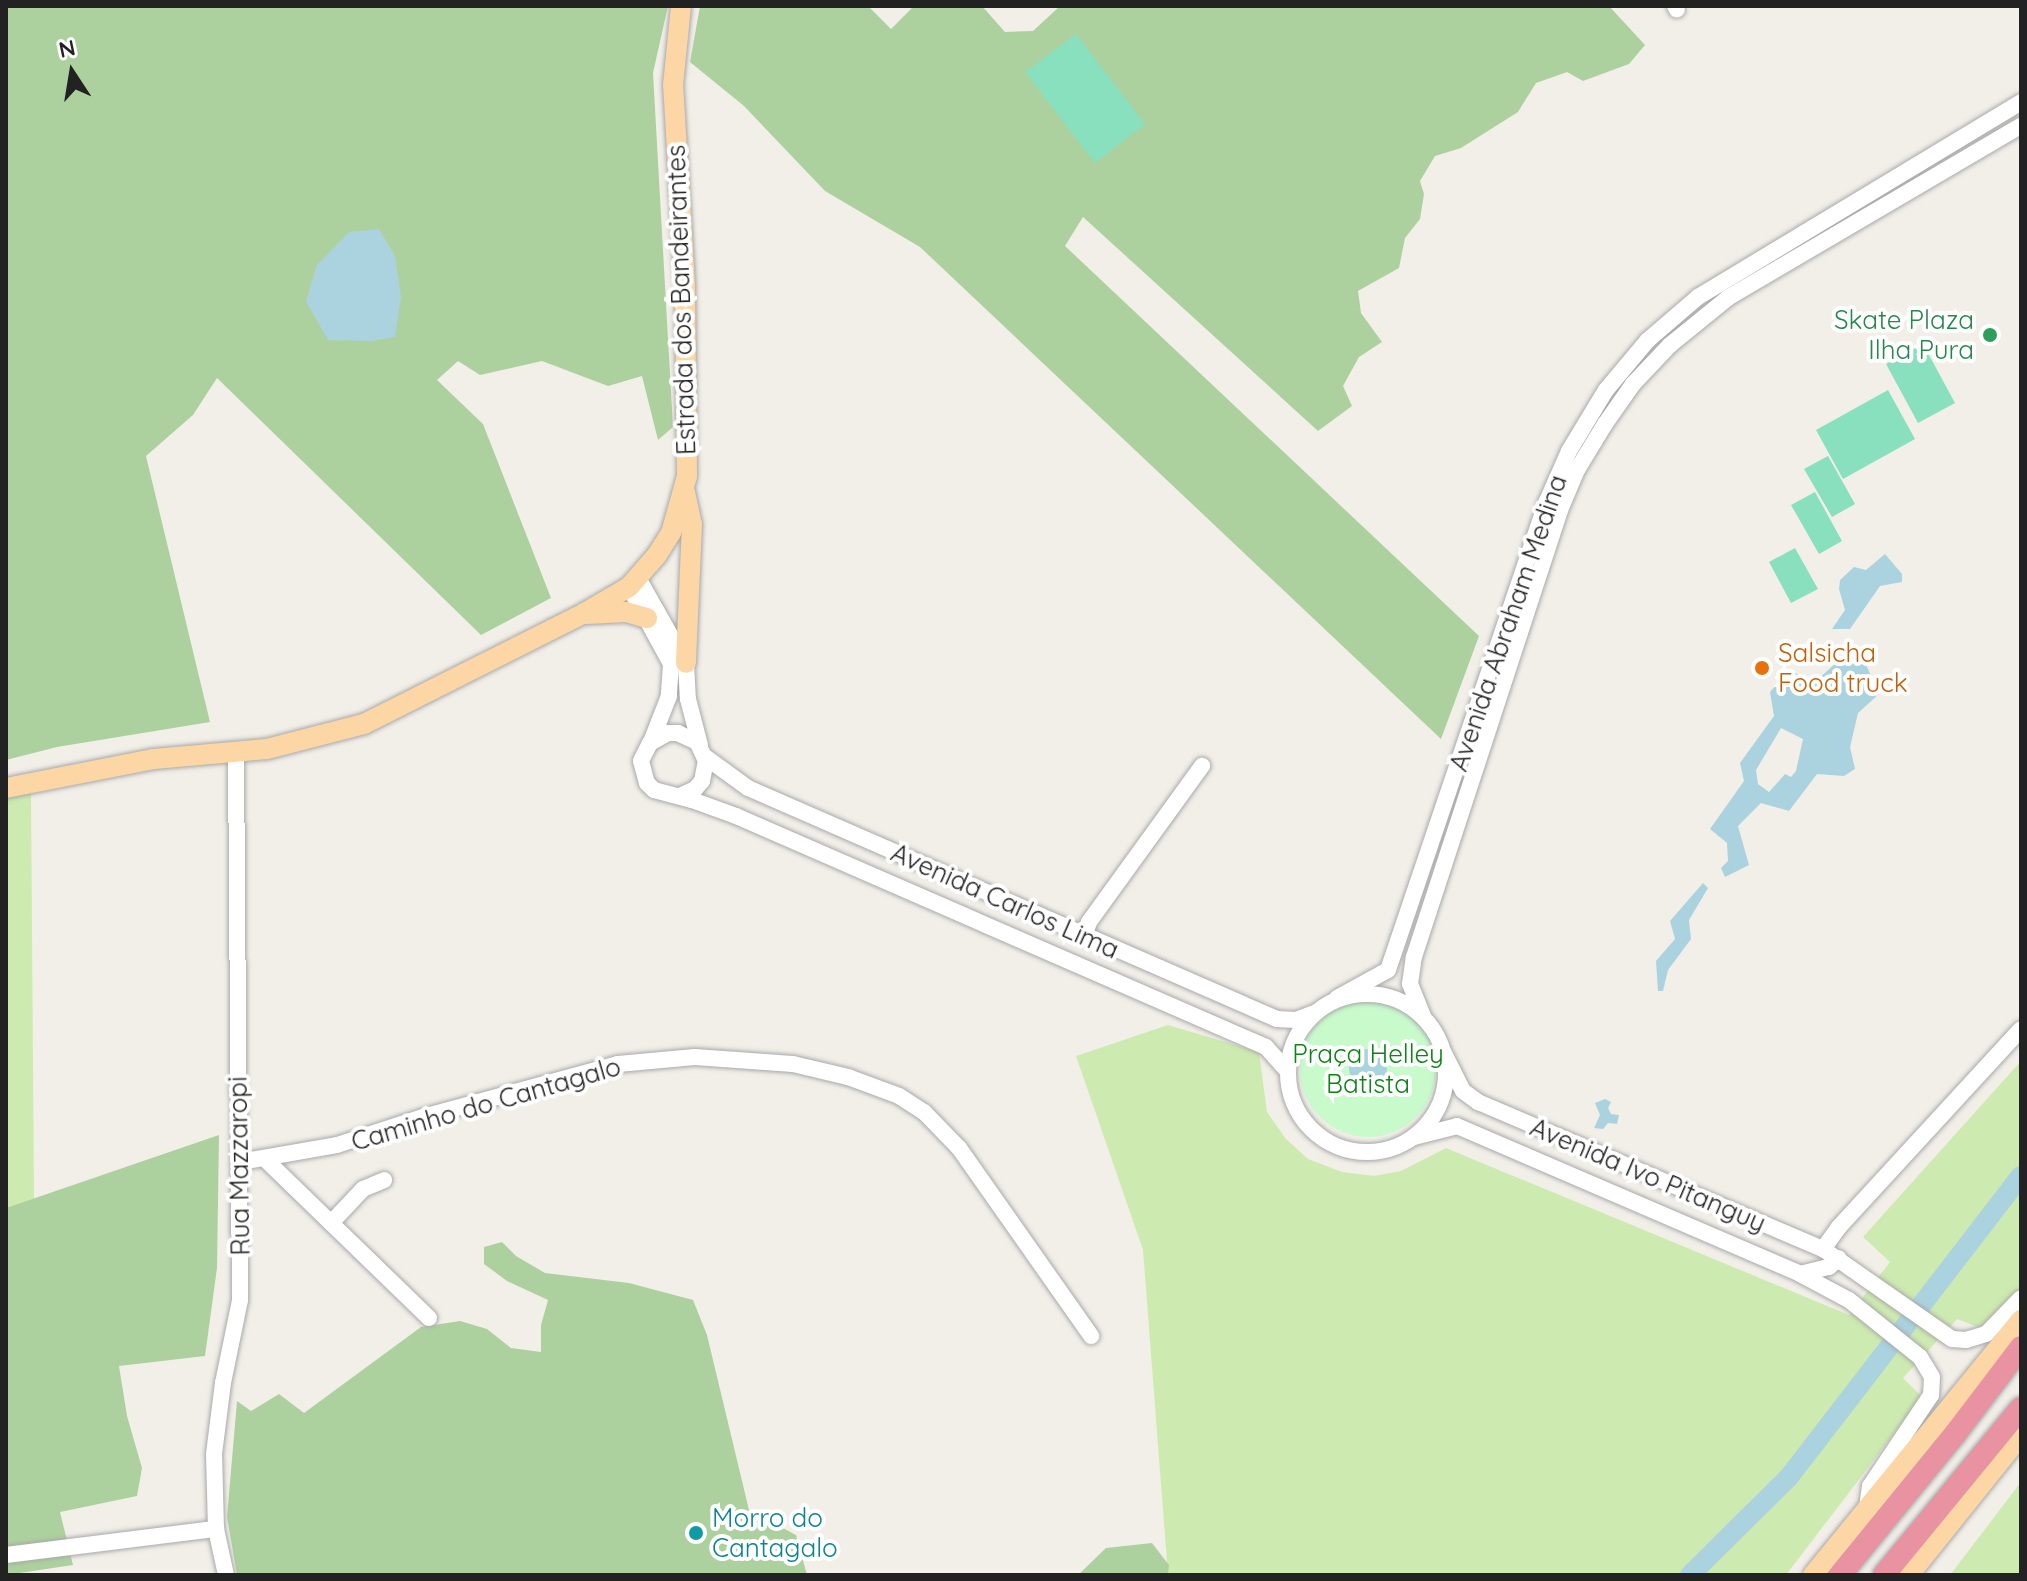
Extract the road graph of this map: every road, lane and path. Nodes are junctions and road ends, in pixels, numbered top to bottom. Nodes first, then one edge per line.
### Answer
1 (681, 6) edge
2 (2021, 102) edge
3 (2021, 126) edge
4 (1832, 215) junction
5 (1811, 228) junction
6 (1841, 231) junction
7 (1818, 244) junction
8 (685, 490) junction
9 (633, 582) junction
10 (583, 614) junction
11 (647, 618) junction
12 (686, 663) junction
13 (650, 743) junction
14 (702, 751) junction
15 (236, 754) junction
16 (1202, 766) dead end
17 (6, 788) edge
18 (680, 796) junction
19 (1084, 936) junction
20 (1337, 998) junction
21 (1314, 1013) junction
22 (1423, 1016) junction
23 (2021, 1029) edge
24 (1444, 1053) junction
25 (1287, 1070) junction
26 (1414, 1137) junction
27 (266, 1160) junction
28 (240, 1162) junction
29 (384, 1180) dead end
30 (331, 1223) junction
31 (1823, 1249) junction
32 (1839, 1258) junction
33 (1800, 1274) junction
34 (2021, 1298) edge
35 (429, 1318) dead end
36 (2021, 1320) edge
37 (1091, 1336) dead end
38 (2021, 1347) edge
39 (2021, 1408) edge
40 (2021, 1424) edge
41 (2015, 1443) edge
42 (1867, 1508) junction
43 (216, 1529) junction
44 (6, 1555) edge
45 (226, 1575) edge
46 (1813, 1575) edge
47 (1840, 1575) edge
48 (1884, 1575) edge
49 (1909, 1575) edge

1 - 8 main road, Estrada dos Bandeirantes
2 - 4 street, Avenida Abraham Medina
3 - 6 street, Avenida Abraham Medina
4 - 5 street, Avenida Abraham Medina
4 - 6 street
5 - 7 street
5 - 20 street, Avenida Abraham Medina
6 - 7 street, Avenida Abraham Medina
7 - 22 street, Avenida Abraham Medina
8 - 9 main road, Estrada dos Bandeirantes
8 - 12 main road
9 - 10 main road, Estrada dos Bandeirantes
9 - 11 street, Avenida Carlos Lima
9 - 12 street
10 - 11 main road
10 - 15 main road, Estrada dos Bandeirantes
11 - 13 street, Avenida Carlos Lima
12 - 14 street
13 - 14 street, Avenida Carlos Lima
13 - 18 street, Avenida Carlos Lima
14 - 18 street
14 - 19 street, Avenida Carlos Lima
15 - 17 main road, Estrada dos Bandeirantes
15 - 28 street, Rua Mazzaropi
16 - 19 street
18 - 25 street, Avenida Carlos Lima
19 - 21 street, Avenida Carlos Lima
20 - 21 street
20 - 22 street
21 - 25 street
22 - 24 street
23 - 31 street
24 - 26 street
24 - 31 street, Avenida Ivo Pitanguy
25 - 26 street
26 - 33 street, Avenida Ivo Pitanguy
27 - 28 street, Caminho do Cantagalo
27 - 30 street
27 - 37 street, Caminho do Cantagalo
28 - 43 street, Rua Mazzaropi
29 - 30 street
30 - 35 street
31 - 32 street, Avenida Ivo Pitanguy
32 - 33 street
32 - 34 street, Avenida Ivo Pitanguy
33 - 42 street, Avenida Ivo Pitanguy
36 - 42 main road
38 - 47 highway
39 - 48 highway
40 - 41 highway
41 - 49 main road
42 - 46 main road
43 - 44 street
43 - 45 street, Rua Mazzaropi

